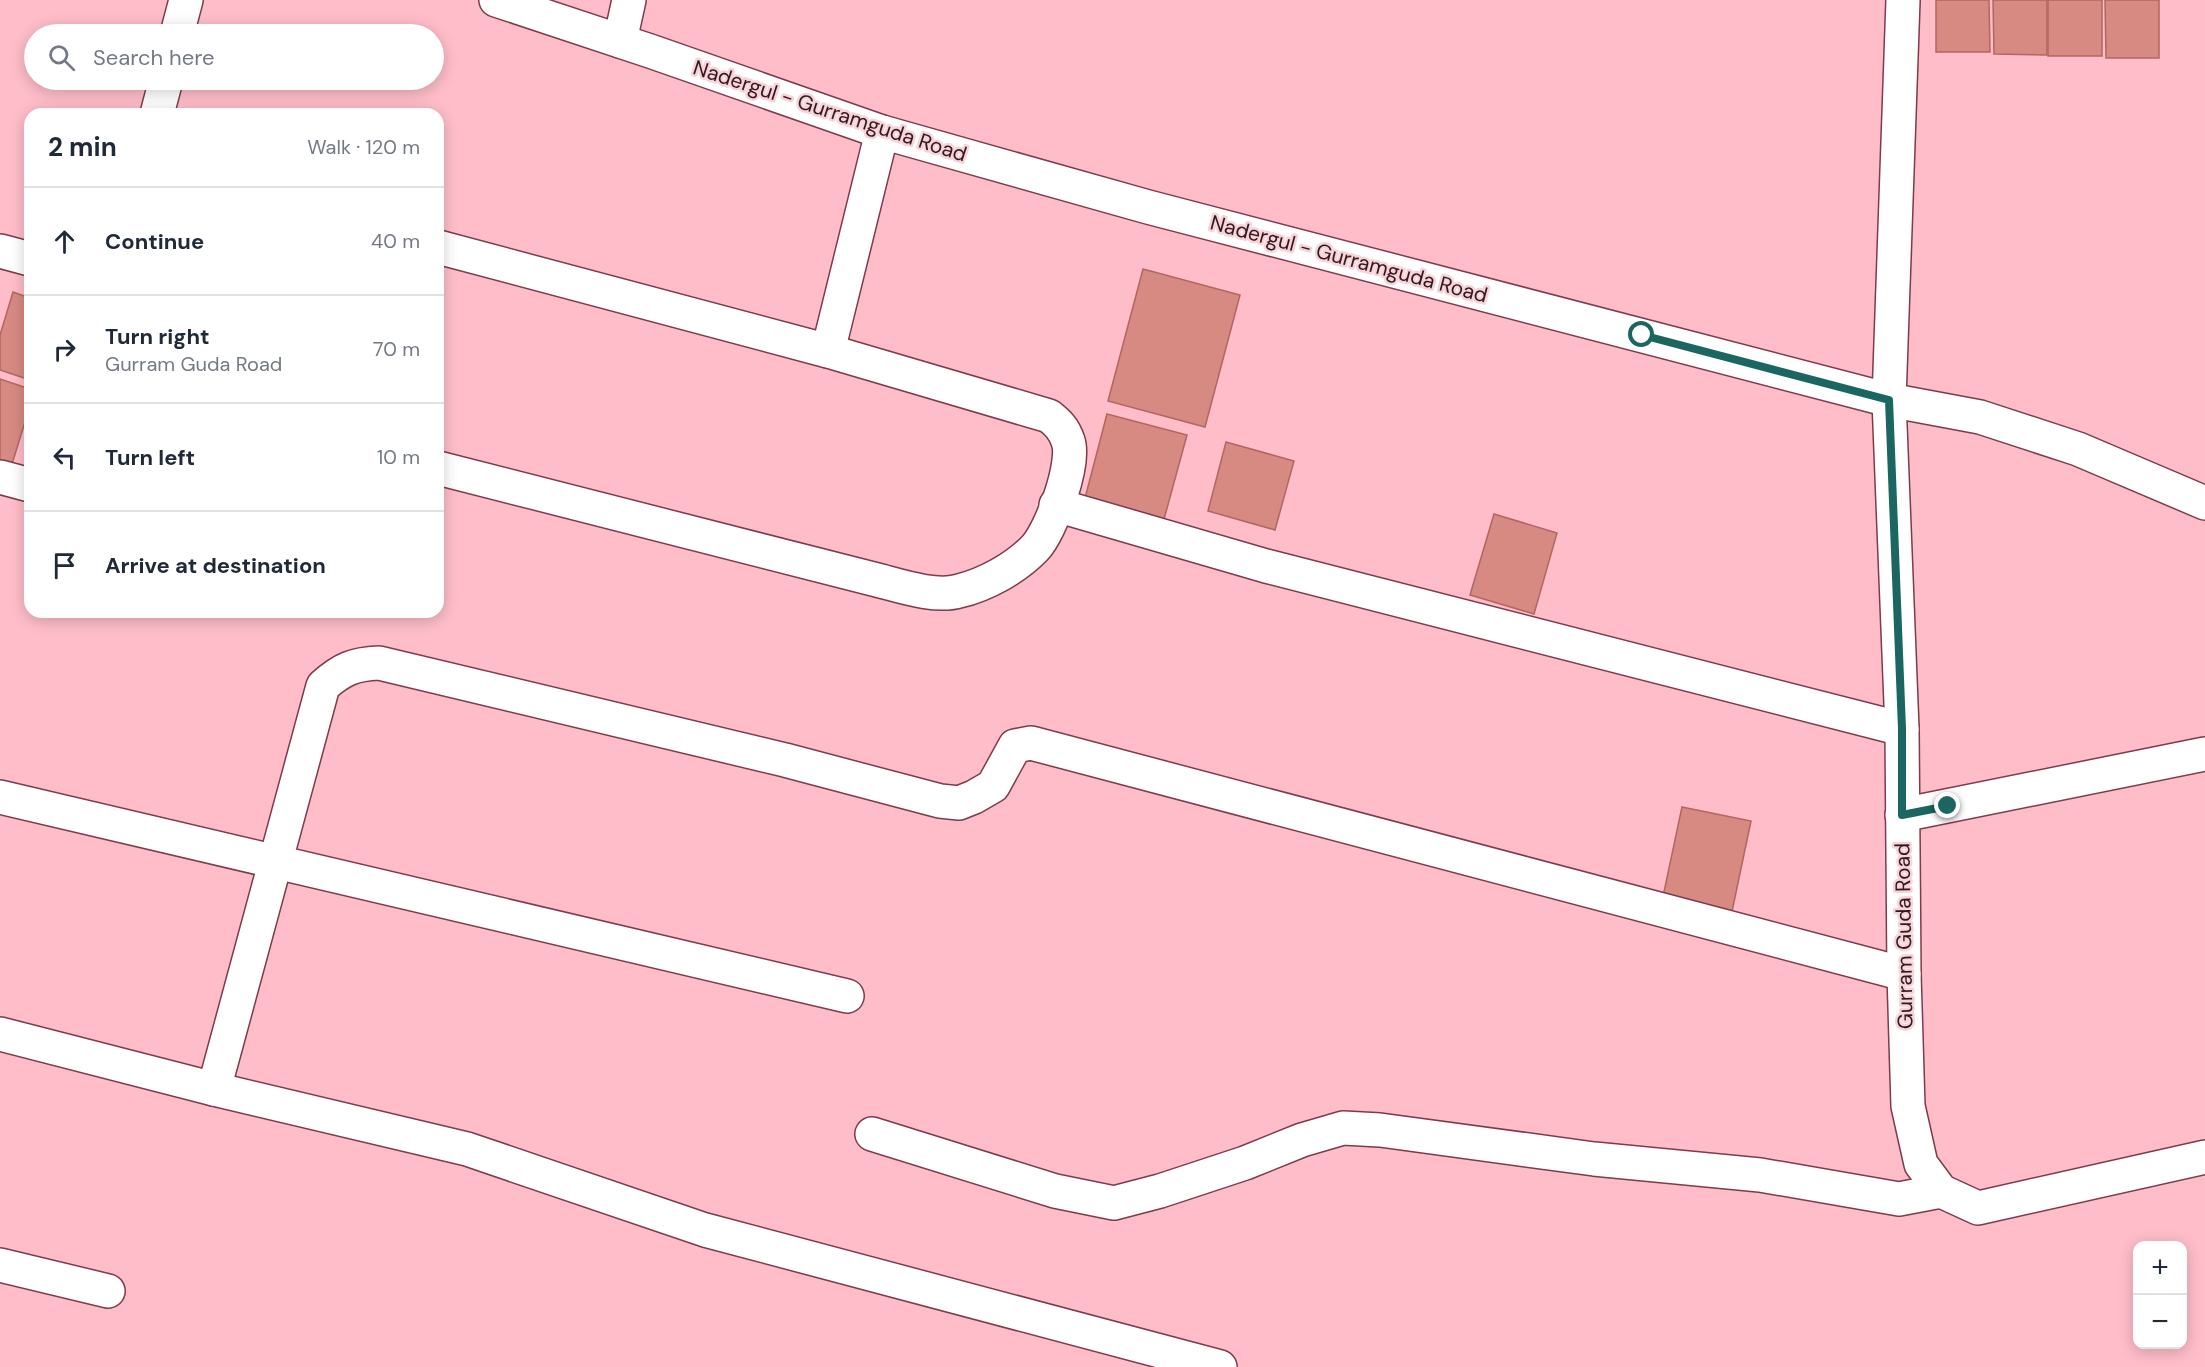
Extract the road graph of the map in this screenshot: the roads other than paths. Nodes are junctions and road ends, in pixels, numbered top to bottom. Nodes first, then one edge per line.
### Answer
1 (186, 0) edge
2 (496, 0) edge
3 (629, 0) edge
4 (1903, 0) edge
5 (180, 24) edge
6 (620, 41) junction
7 (163, 90) edge
8 (159, 108) edge
9 (882, 132) junction
10 (444, 249) edge
11 (0, 251) edge
12 (24, 257) edge
13 (828, 351) junction
14 (1889, 400) junction
15 (444, 470) edge
16 (0, 477) edge
17 (24, 483) edge
18 (2205, 503) edge
19 (1056, 505) junction
20 (1902, 729) junction
21 (2205, 754) edge
22 (0, 797) edge
23 (1902, 815) junction
24 (276, 862) junction
25 (1904, 974) junction
26 (847, 996) dead end
27 (0, 1034) edge
28 (214, 1089) junction
29 (872, 1134) dead end
30 (2205, 1157) edge
31 (1941, 1191) junction
32 (0, 1265) edge
33 (108, 1292) dead end
34 (1217, 1367) edge

1 - 5 street
2 - 6 street, Nadergul - Gurramguda Road
3 - 6 street
4 - 14 street, Gurram Guda Road
6 - 9 street, Nadergul - Gurramguda Road
7 - 8 street
9 - 13 street
9 - 14 street, Nadergul - Gurramguda Road
10 - 13 street
11 - 12 street
13 - 19 street
14 - 18 street, Nadergul - Gurramguda Road
14 - 20 street, Gurram Guda Road
15 - 19 street
16 - 17 street
19 - 20 street
20 - 23 street, Gurram Guda Road
21 - 23 street
22 - 24 street
23 - 25 street, Gurram Guda Road
24 - 25 street
24 - 26 street
24 - 28 street
25 - 31 street, Gurram Guda Road
27 - 28 street
28 - 34 street
29 - 31 street
30 - 31 street, Gurram Guda Road
32 - 33 street

